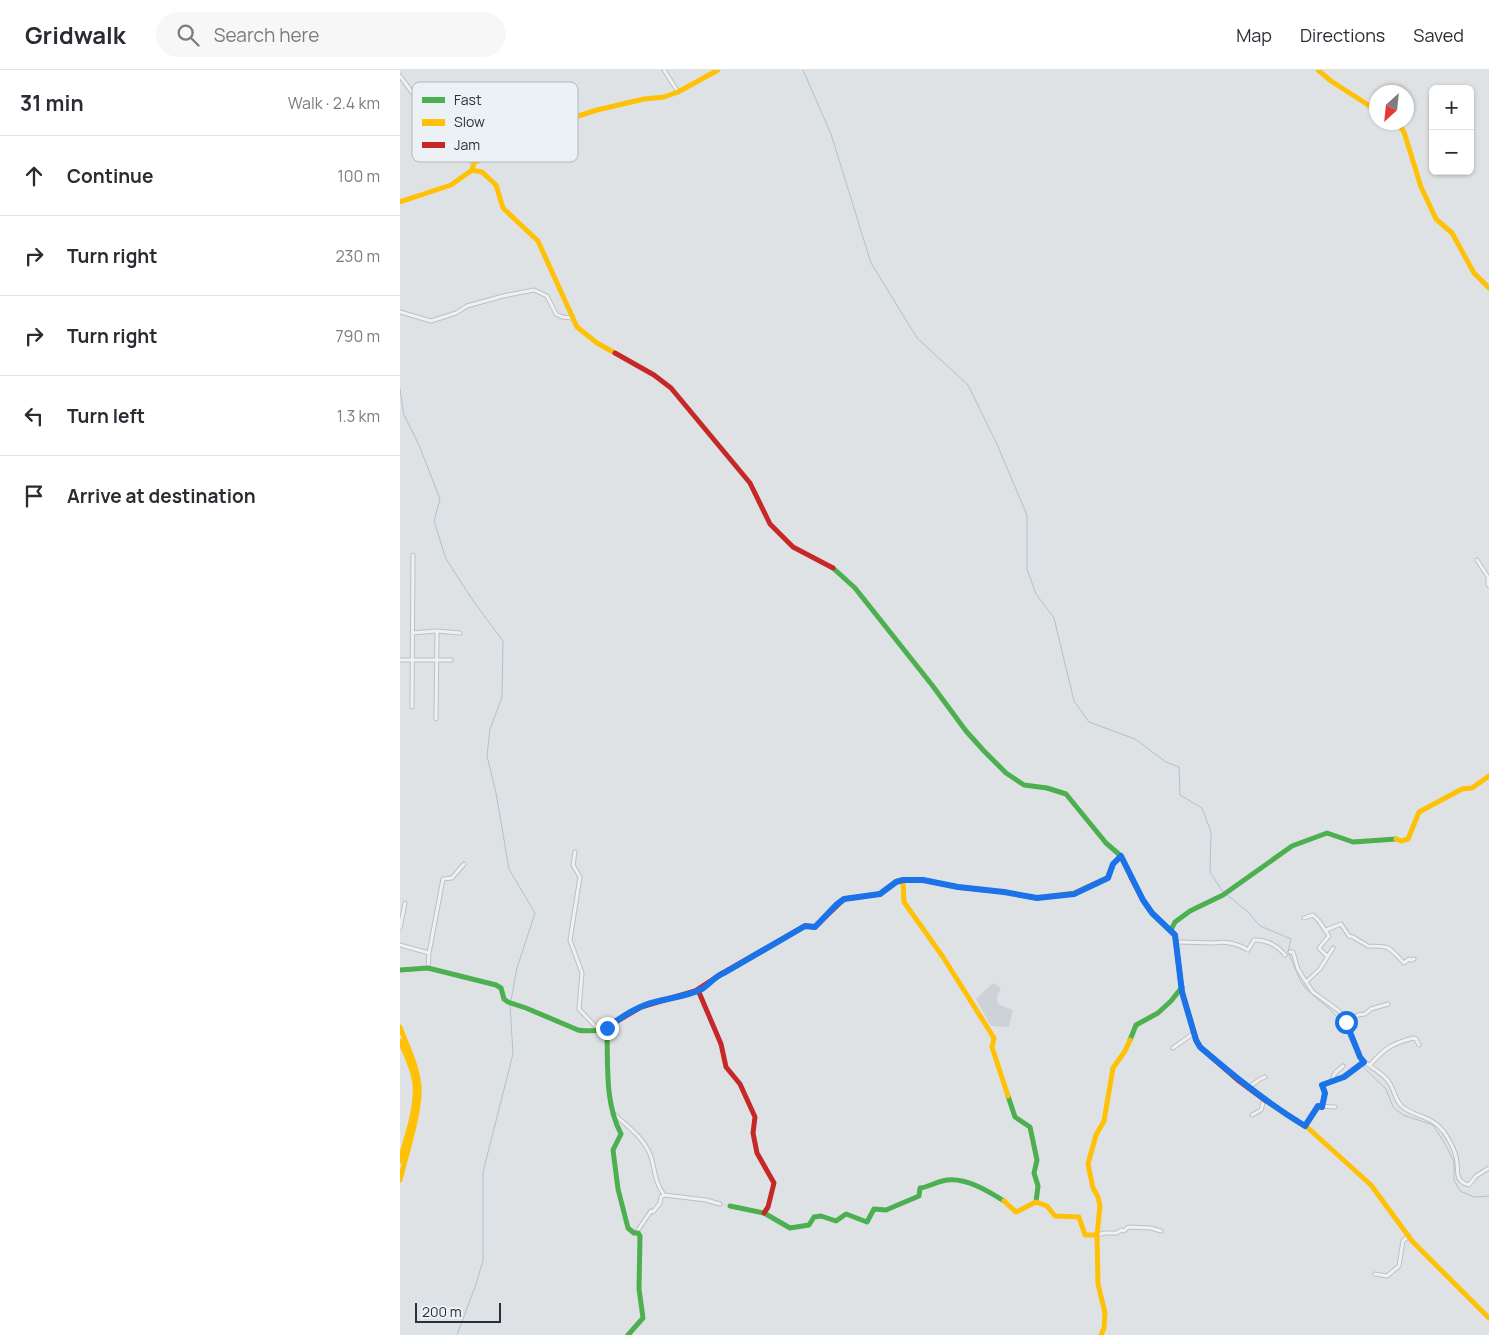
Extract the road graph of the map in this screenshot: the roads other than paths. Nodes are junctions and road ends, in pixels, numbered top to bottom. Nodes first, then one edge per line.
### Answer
1 (664, 70) edge
2 (718, 70) edge
3 (1318, 70) edge
4 (400, 76) edge
5 (412, 92) edge
6 (678, 92) junction
7 (1369, 106) edge
8 (578, 116) edge
9 (1403, 130) edge
10 (471, 162) edge
11 (477, 162) edge
12 (474, 164) junction
13 (472, 170) junction
14 (400, 202) edge
15 (1489, 288) edge
16 (400, 312) edge
17 (572, 318) junction
18 (413, 555) dead end
19 (1477, 560) dead end
20 (1489, 586) edge
21 (437, 631) junction
22 (412, 633) junction
23 (460, 633) dead end
24 (400, 660) edge
25 (412, 660) junction
26 (436, 660) junction
27 (451, 660) dead end
28 (412, 707) dead end
29 (436, 719) dead end
30 (1489, 776) edge
31 (576, 852) dead end
32 (1121, 856) junction
33 (464, 864) dead end
34 (903, 880) junction
35 (406, 902) dead end
36 (1304, 918) dead end
37 (400, 928) edge
38 (1171, 930) junction
39 (1326, 930) junction
40 (1177, 942) junction
41 (400, 945) edge
42 (1333, 948) dead end
43 (1290, 952) dead end
44 (429, 953) junction
45 (1286, 955) dead end
46 (1327, 956) junction
47 (1414, 959) dead end
48 (428, 968) junction
49 (400, 970) edge
50 (1306, 982) junction
51 (1182, 988) junction
52 (698, 990) junction
53 (1388, 1004) dead end
54 (1346, 1022) junction
55 (400, 1027) edge
56 (596, 1028) junction
57 (1194, 1033) junction
58 (607, 1034) junction
59 (400, 1041) edge
60 (1419, 1045) dead end
61 (1173, 1048) dead end
62 (1362, 1064) junction
63 (1370, 1065) junction
64 (1343, 1066) dead end
65 (1265, 1077) dead end
66 (1333, 1080) junction
67 (1248, 1088) junction
68 (1264, 1100) junction
69 (1322, 1107) junction
70 (1335, 1107) dead end
71 (613, 1113) junction
72 (1252, 1115) dead end
73 (1305, 1126) junction
74 (400, 1160) edge
75 (1489, 1168) edge
76 (400, 1178) edge
77 (664, 1195) junction
78 (1036, 1202) junction
79 (720, 1204) dead end
80 (730, 1206) dead end
81 (764, 1213) junction
82 (1162, 1231) dead end
83 (636, 1233) junction
84 (1097, 1235) junction
85 (1409, 1236) junction
86 (1375, 1274) dead end
87 (1489, 1318) edge
88 (628, 1335) edge
89 (1101, 1335) edge

1 - 6 street
2 - 6 street
3 - 7 street
4 - 5 street
6 - 8 street
9 - 15 street
10 - 12 street
11 - 12 street
12 - 13 street
13 - 14 street
13 - 17 street
16 - 17 street
17 - 32 street
18 - 22 street
19 - 20 street
21 - 22 street
21 - 23 street
21 - 26 street
22 - 25 street
24 - 25 street
25 - 26 street
25 - 28 street
26 - 27 street
26 - 29 street
30 - 38 street
31 - 56 street
32 - 34 street
32 - 38 street
33 - 44 street
34 - 52 street
34 - 78 street
35 - 37 street
36 - 39 street
38 - 40 street
39 - 46 street
39 - 47 street
40 - 45 street
40 - 51 street
41 - 44 street
42 - 46 street
43 - 50 street
44 - 48 street
46 - 50 street
48 - 49 street
48 - 56 street
50 - 54 street
51 - 57 street
51 - 84 street
52 - 58 street
52 - 81 street
53 - 54 street
54 - 62 street
55 - 76 street
56 - 58 street
57 - 61 street
57 - 67 street
58 - 71 street
59 - 74 street
60 - 63 street
62 - 63 street
62 - 66 street
63 - 75 street
64 - 66 street
65 - 67 street
66 - 69 street
67 - 68 street
68 - 72 street
68 - 73 street
69 - 70 street
69 - 73 street
71 - 77 street
71 - 83 street
73 - 85 street
77 - 79 street
77 - 83 street
78 - 81 street
78 - 84 street
80 - 81 street
82 - 84 street
83 - 88 street
84 - 89 street
85 - 86 street
85 - 87 street

